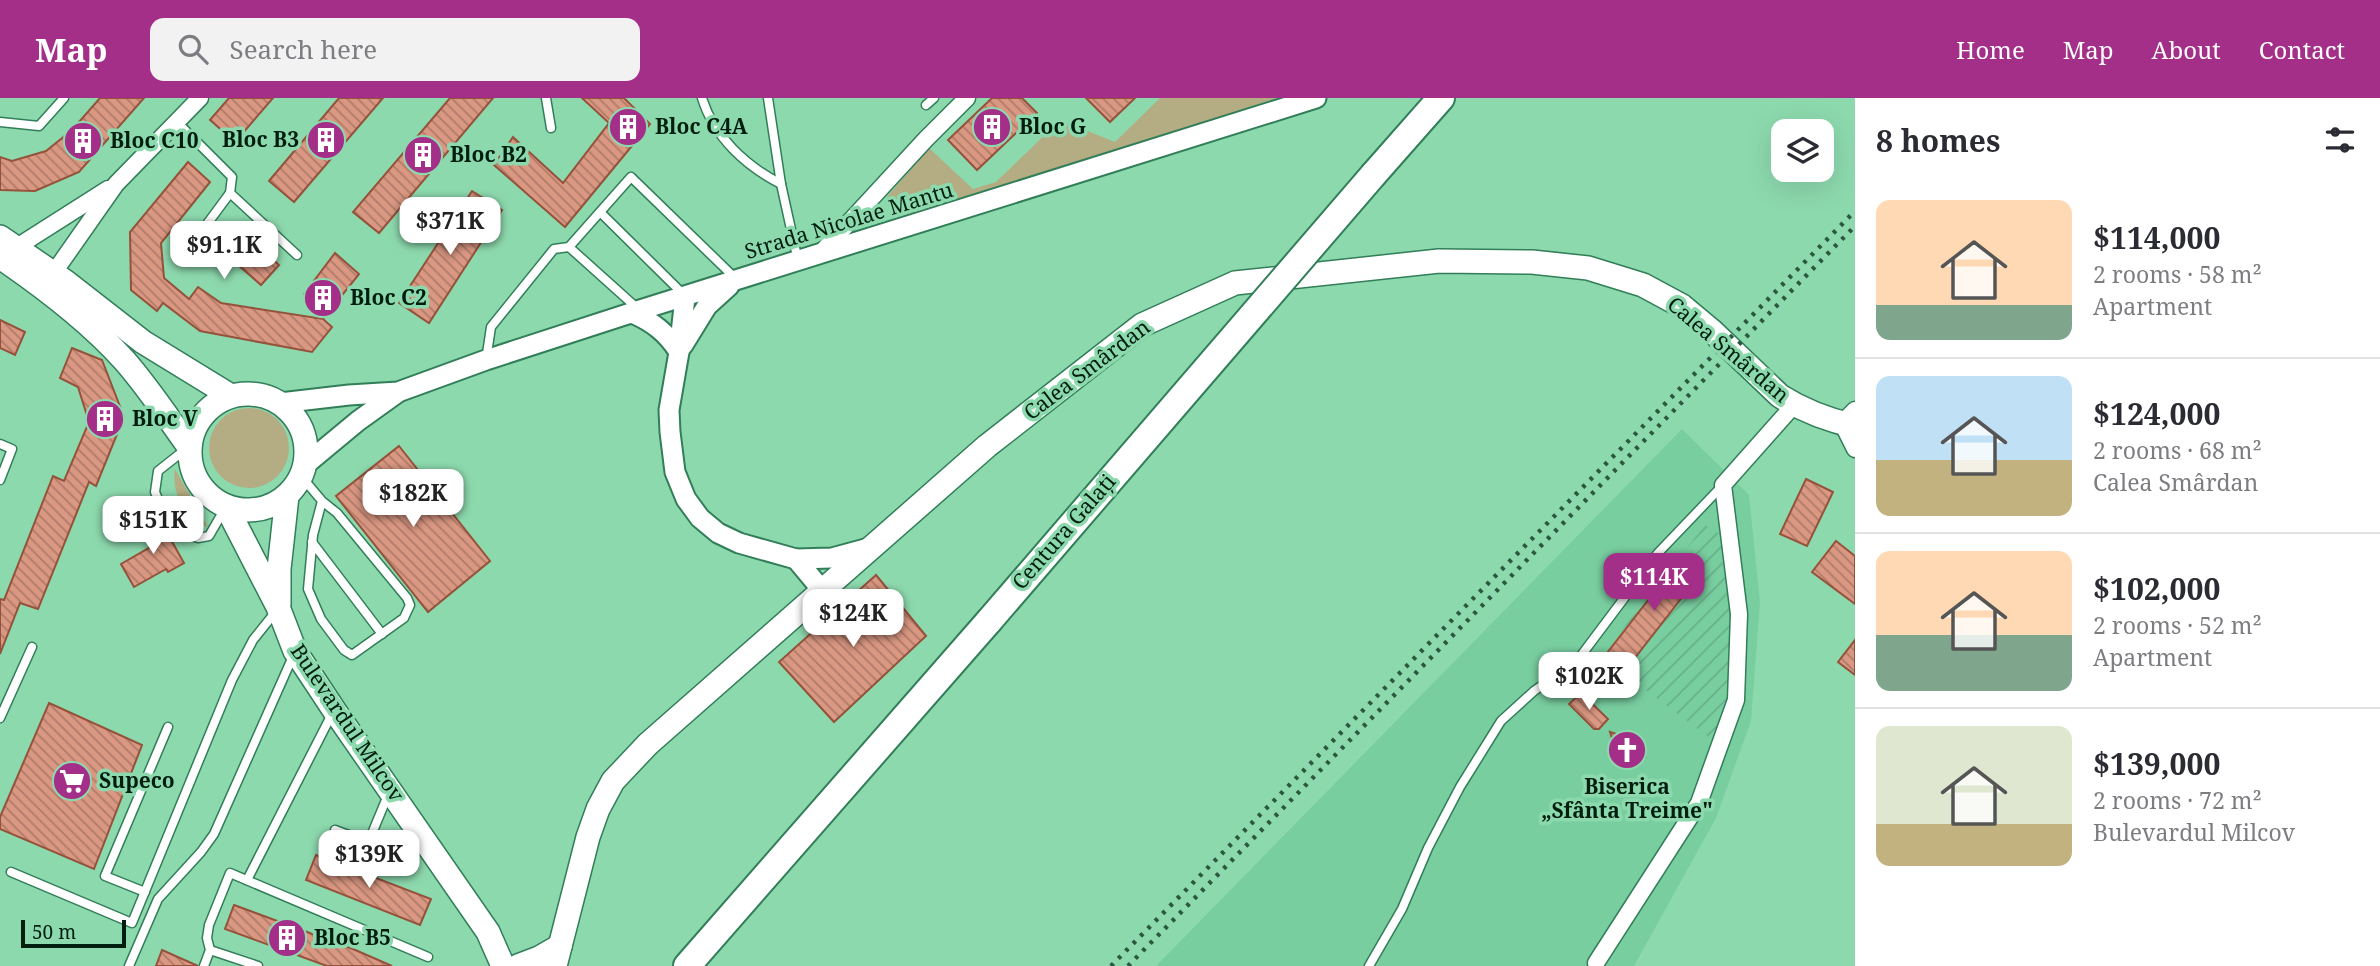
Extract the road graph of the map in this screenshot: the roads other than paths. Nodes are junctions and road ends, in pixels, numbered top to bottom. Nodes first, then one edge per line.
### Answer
1 (64, 98) edge
2 (200, 98) edge
3 (546, 98) edge
4 (702, 98) edge
5 (768, 98) edge
6 (967, 98) edge
7 (1316, 98) edge
8 (1441, 98) edge
9 (0, 122) edge
10 (178, 123) junction
11 (551, 128) dead end
12 (116, 184) junction
13 (781, 184) junction
14 (230, 193) junction
15 (600, 212) junction
16 (569, 247) junction
17 (4, 252) edge
18 (820, 254) junction
19 (297, 255) dead end
20 (208, 258) dead end
21 (798, 261) junction
22 (48, 280) junction
23 (737, 281) junction
24 (685, 297) junction
25 (636, 312) junction
26 (679, 352) junction
27 (486, 360) junction
28 (398, 392) junction
29 (231, 396) junction
30 (280, 403) junction
31 (1794, 405) junction
32 (1851, 420) edge
33 (0, 444) edge
34 (189, 447) junction
35 (1855, 449) edge
36 (303, 470) junction
37 (0, 480) edge
38 (1723, 485) junction
39 (287, 496) junction
40 (322, 500) junction
41 (226, 506) junction
42 (312, 542) junction
43 (869, 548) junction
44 (796, 559) junction
45 (821, 589) junction
46 (278, 607) junction
47 (382, 634) junction
48 (32, 647) dead end
49 (295, 651) junction
50 (334, 710) junction
51 (0, 718) edge
52 (168, 727) dead end
53 (390, 789) junction
54 (335, 830) dead end
55 (369, 843) junction
56 (405, 856) dead end
57 (11, 872) dead end
58 (247, 880) junction
59 (145, 892) junction
60 (210, 950) junction
61 (558, 956) edge
62 (428, 957) dead end
63 (1597, 963) dead end
64 (130, 966) edge
65 (204, 966) edge
66 (258, 966) edge
67 (515, 966) edge
68 (687, 966) edge
69 (1368, 966) edge

1 - 9 lane
2 - 10 street
3 - 11 lane
4 - 13 lane
5 - 13 lane
6 - 18 street
7 - 18 street, Strada Nicolae Mantu
8 - 68 highway, Centura Galați, bridge
10 - 12 street
10 - 14 lane
12 - 17 street
12 - 22 street
13 - 21 lane
14 - 19 lane
14 - 20 lane
15 - 16 lane
15 - 23 lane
15 - 24 lane
16 - 25 lane
16 - 27 lane
17 - 22 main road
18 - 21 street, Strada Nicolae Mantu
21 - 23 street, Strada Nicolae Mantu
22 - 29 main road
22 - 34 main road
23 - 24 street, Strada Nicolae Mantu
23 - 26 street
24 - 25 street, Strada Nicolae Mantu
24 - 26 street
25 - 26 street
25 - 27 street, Strada Nicolae Mantu
26 - 44 street
27 - 28 street, Strada Nicolae Mantu
28 - 30 street, Strada Nicolae Mantu
28 - 36 street, Strada Nicolae Mantu
29 - 30 main road
29 - 34 main road
30 - 36 main road
31 - 32 main road, Calea Smârdan
31 - 38 street
31 - 43 main road, Calea Smârdan
32 - 35 street
33 - 37 lane
34 - 41 main road
34 - 41 lane
36 - 39 main road
36 - 40 lane
38 - 63 street
38 - 69 lane
39 - 41 main road
39 - 46 main road, Bulevardul Milcov
40 - 42 lane
40 - 47 lane
41 - 46 main road, Bulevardul Milcov
42 - 47 lane
42 - 47 lane
43 - 44 street
43 - 45 main road, Calea Smârdan
44 - 45 street
45 - 61 main road, Calea Smârdan
46 - 49 main road, Bulevardul Milcov
46 - 59 lane
48 - 51 lane
49 - 50 main road, Bulevardul Milcov
49 - 64 lane
50 - 53 main road, Bulevardul Milcov
50 - 58 lane
52 - 59 lane
53 - 55 lane
53 - 67 main road, Bulevardul Milcov
54 - 55 lane
55 - 56 lane
57 - 59 lane
58 - 60 lane
58 - 62 lane
60 - 65 lane
60 - 66 lane
61 - 67 main road

